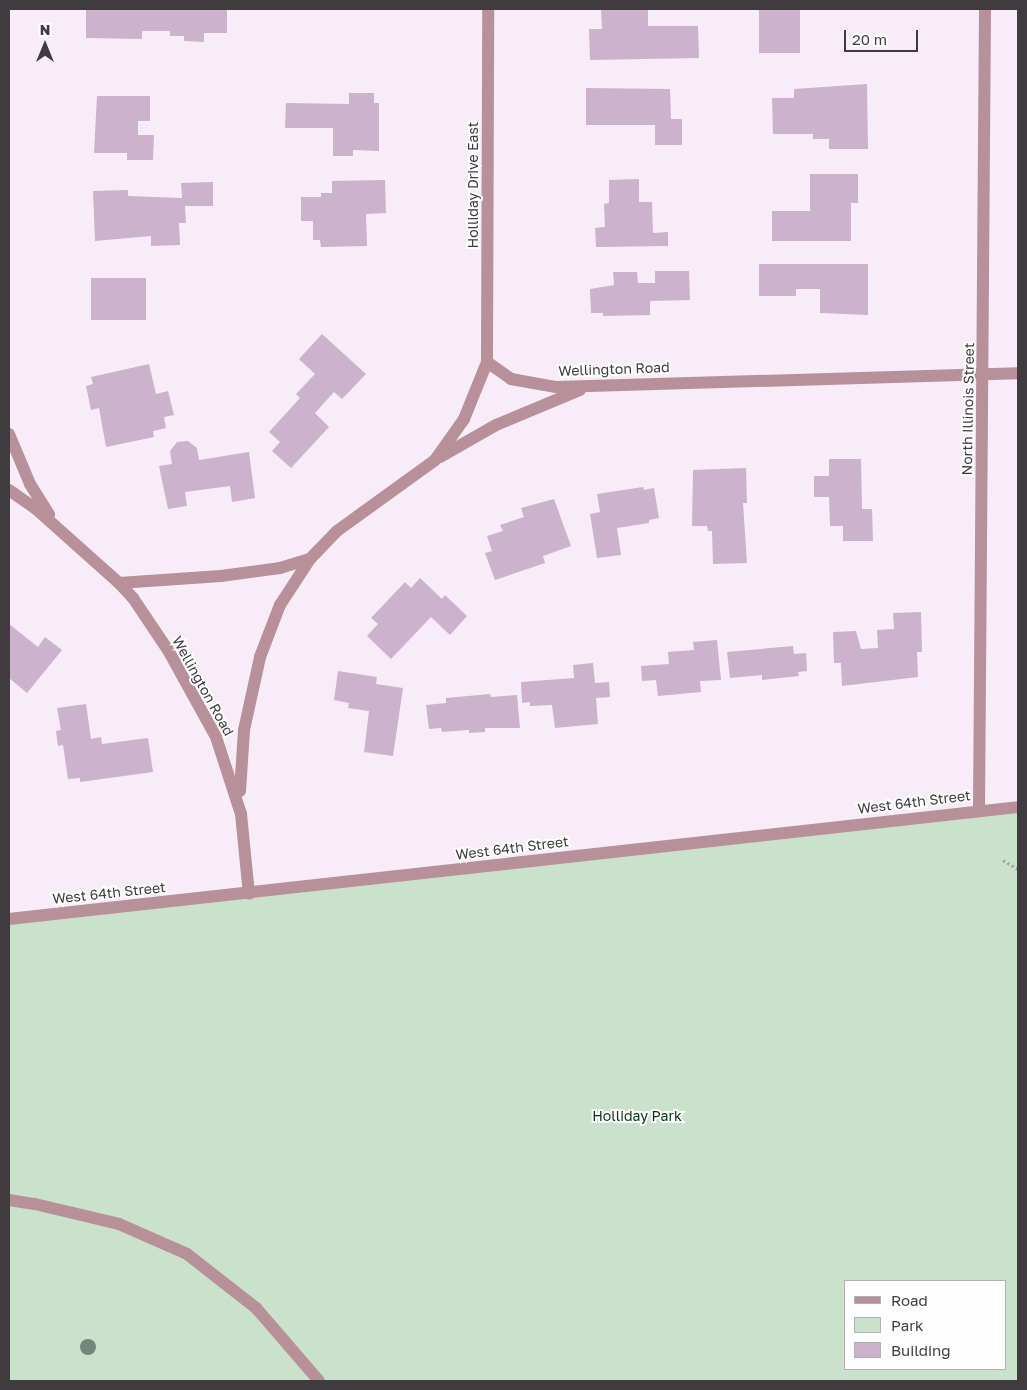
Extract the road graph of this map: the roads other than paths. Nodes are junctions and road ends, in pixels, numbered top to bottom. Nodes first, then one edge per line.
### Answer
1 (488, 9) edge
2 (985, 9) edge
3 (488, 362) junction
4 (984, 372) junction
5 (1018, 373) edge
6 (604, 386) junction
7 (9, 434) edge
8 (435, 460) junction
9 (9, 490) edge
10 (59, 529) junction
11 (310, 559) junction
12 (118, 583) junction
13 (1018, 807) edge
14 (979, 809) junction
15 (241, 814) junction
16 (249, 894) junction
17 (9, 919) edge
18 (9, 1200) edge
19 (319, 1381) edge

1 - 3 street, Holliday Drive East
2 - 4 street, North Illinois Street
3 - 6 street, Wellington Road
3 - 8 street, Wellington Road
4 - 5 street, Wellington Road
4 - 6 street, Wellington Road
4 - 14 street, North Illinois Street
6 - 8 street
7 - 10 street
8 - 11 street, Wellington Road
9 - 10 street, Wellington Road
10 - 12 street, Wellington Road
11 - 12 street
11 - 15 street, Wellington Road
12 - 15 street, Wellington Road
13 - 14 street, West 64th Street
14 - 16 street, West 64th Street
15 - 16 street, Wellington Road
16 - 17 street, West 64th Street
18 - 19 street

